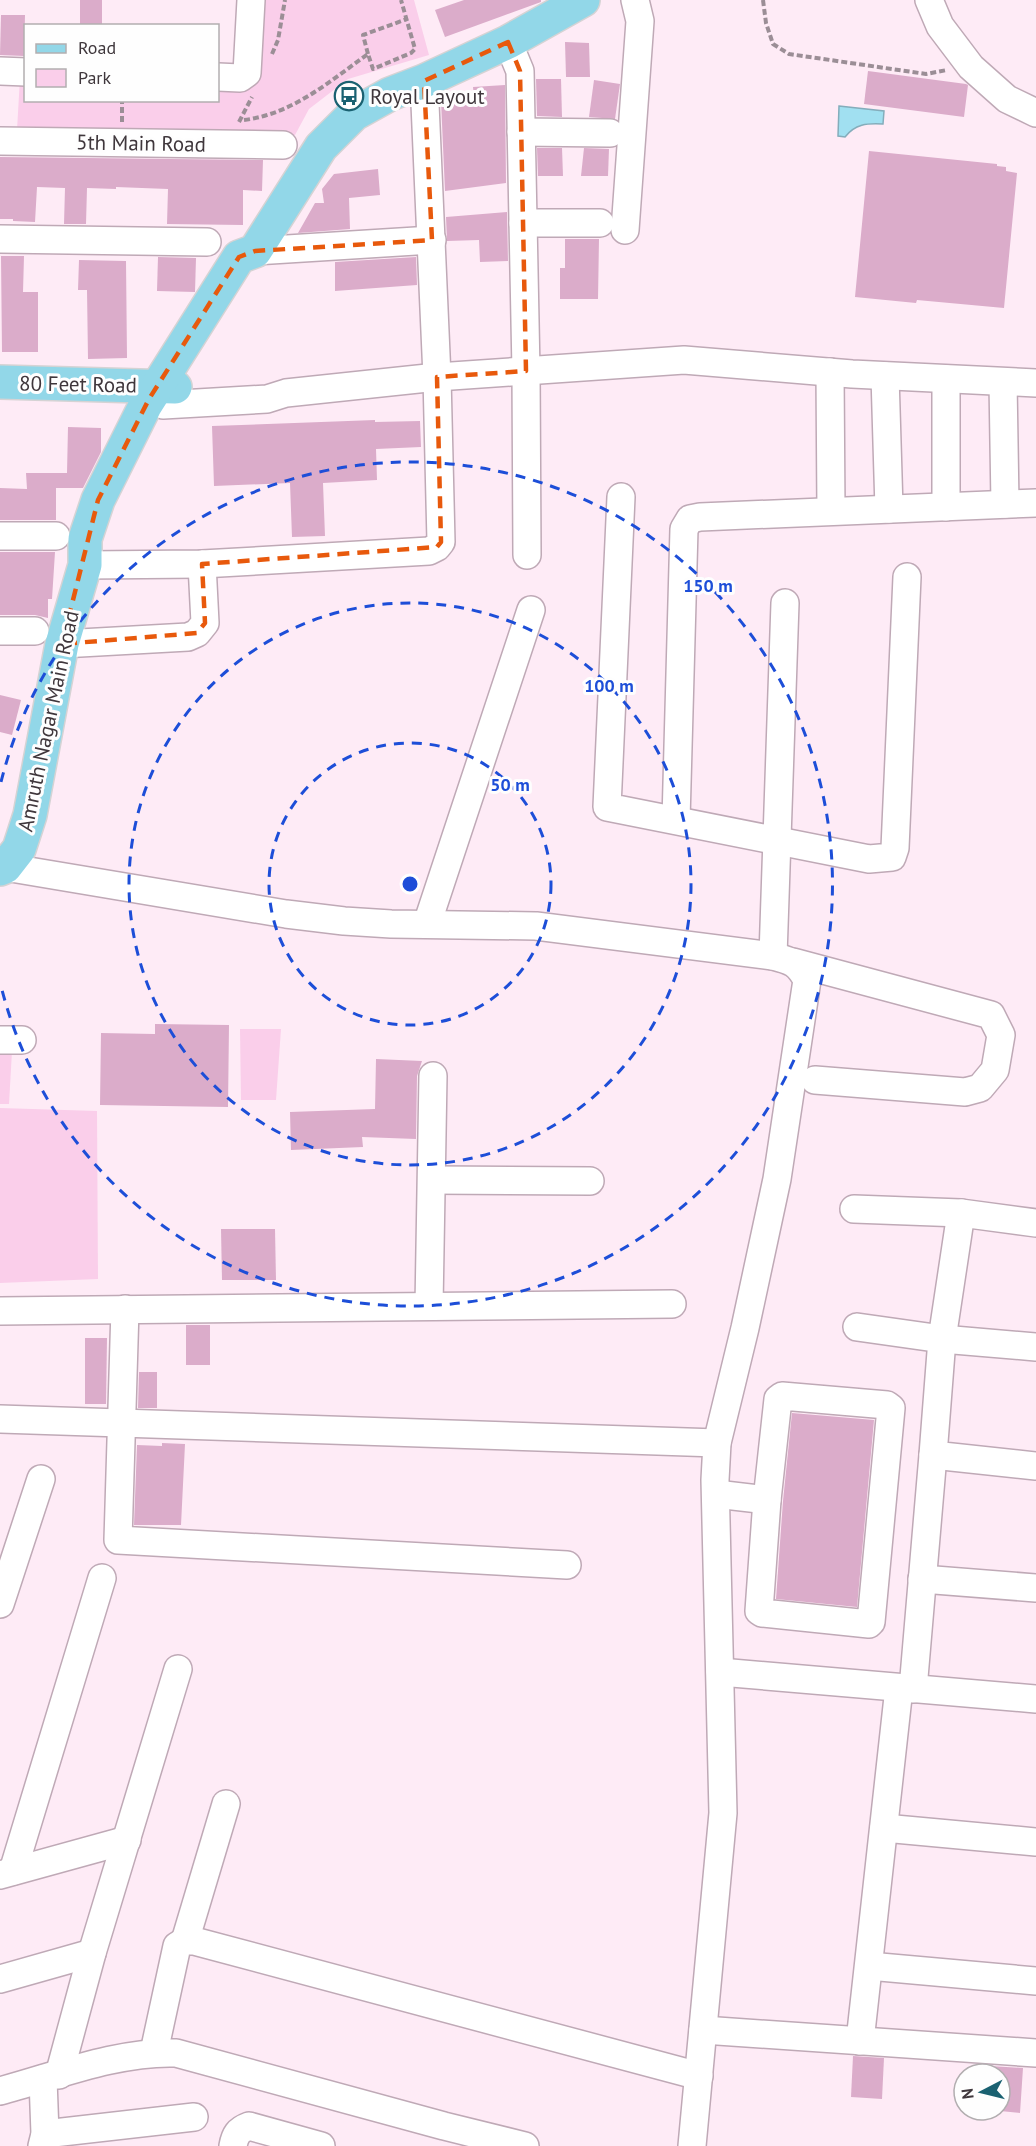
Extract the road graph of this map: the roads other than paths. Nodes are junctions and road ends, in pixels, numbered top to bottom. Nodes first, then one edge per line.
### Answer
1 (251, 0) edge
2 (583, 0) edge
3 (635, 0) edge
4 (929, 0) edge
5 (508, 42) junction
6 (0, 71) edge
7 (24, 72) edge
8 (219, 77) edge
9 (424, 81) junction
10 (1036, 113) edge
11 (521, 132) junction
12 (610, 133) dead end
13 (0, 141) edge
14 (283, 146) dead end
15 (523, 223) junction
16 (0, 238) edge
17 (432, 240) junction
18 (207, 242) dead end
19 (255, 251) junction
20 (526, 371) junction
21 (830, 372) junction
22 (885, 376) junction
23 (437, 377) junction
24 (946, 379) junction
25 (0, 382) edge
26 (1003, 382) junction
27 (1036, 383) edge
28 (160, 396) junction
29 (0, 405) edge
30 (621, 497) dead end
31 (1036, 503) edge
32 (1005, 504) junction
33 (946, 507) junction
34 (889, 509) junction
35 (831, 511) junction
36 (0, 536) edge
37 (56, 536) dead end
38 (527, 555) dead end
39 (202, 564) junction
40 (85, 565) junction
41 (908, 577) dead end
42 (785, 603) dead end
43 (531, 610) dead end
44 (0, 631) edge
45 (48, 638) junction
46 (676, 820) junction
47 (777, 841) junction
48 (2, 868) edge
49 (427, 924) junction
50 (783, 959) junction
51 (433, 1076) dead end
52 (815, 1080) dead end
53 (432, 1180) junction
54 (590, 1181) dead end
55 (854, 1209) dead end
56 (960, 1213) junction
57 (1036, 1223) edge
58 (672, 1304) dead end
59 (429, 1306) junction
60 (125, 1309) junction
61 (0, 1311) edge
62 (856, 1327) dead end
63 (942, 1339) junction
64 (1036, 1347) edge
65 (0, 1419) edge
66 (122, 1423) junction
67 (717, 1443) junction
68 (933, 1455) junction
69 (1036, 1466) edge
70 (41, 1479) dead end
71 (716, 1494) junction
72 (767, 1500) junction
73 (567, 1565) dead end
74 (102, 1578) dead end
75 (922, 1578) junction
76 (1036, 1588) edge
77 (0, 1604) edge
78 (178, 1669) dead end
79 (720, 1672) junction
80 (906, 1689) junction
81 (1036, 1699) edge
82 (226, 1804) dead end
83 (884, 1828) junction
84 (127, 1840) junction
85 (1036, 1842) edge
86 (6, 1873) edge
87 (185, 1941) junction
88 (92, 1953) junction
89 (868, 1966) junction
90 (0, 1979) edge
91 (1036, 1981) edge
92 (703, 2030) junction
93 (860, 2041) junction
94 (154, 2052) junction
95 (1036, 2053) edge
96 (699, 2076) junction
97 (51, 2077) junction
98 (0, 2091) edge
99 (194, 2117) dead end
100 (44, 2140) edge
101 (233, 2146) edge
102 (321, 2146) edge
103 (525, 2146) edge
104 (692, 2146) edge

1 - 8 street
2 - 5 main road, Amruth Nagar Main Road
3 - 15 street
4 - 10 street
5 - 9 main road, Amruth Nagar Main Road
5 - 11 street
6 - 7 street
9 - 17 street
9 - 19 main road, Amruth Nagar Main Road
11 - 12 street
11 - 15 street
13 - 14 street, 5th Main Road
15 - 20 street
16 - 18 street
17 - 19 street
17 - 23 street
19 - 28 main road, Amruth Nagar Main Road
20 - 21 street
20 - 23 street
20 - 38 street
21 - 22 street
21 - 35 street
22 - 24 street
22 - 34 street
23 - 28 street
23 - 39 street
24 - 26 street
24 - 33 street
25 - 28 main road, 80 Feet Road
26 - 27 street
26 - 32 street
28 - 29 main road, 80 Feet Road
28 - 40 main road, Amruth Nagar Main Road
30 - 46 street
31 - 32 street
32 - 33 street
33 - 34 street
34 - 35 street
35 - 46 street
36 - 37 street
39 - 40 street
39 - 45 street
40 - 45 main road, Amruth Nagar Main Road
41 - 47 street
42 - 47 street
43 - 49 street
44 - 45 street
45 - 48 main road, Amruth Nagar Main Road
46 - 47 street
47 - 50 street
48 - 49 street
49 - 50 street
50 - 52 street
50 - 67 street
51 - 53 street
53 - 54 street
53 - 59 street
55 - 56 street
56 - 57 street
56 - 63 street
58 - 59 street
59 - 60 street
60 - 61 street
60 - 66 street
62 - 63 street
63 - 64 street
63 - 68 street
65 - 66 street
66 - 67 street
66 - 73 street
67 - 71 street
68 - 69 street
68 - 75 street
70 - 77 street
71 - 72 street
71 - 79 street
72 - 72 street
74 - 86 street
75 - 76 street
75 - 80 street
78 - 84 street
79 - 80 street
79 - 92 street
80 - 81 street
80 - 83 street
82 - 87 street
83 - 85 street
83 - 89 street
84 - 86 street
84 - 88 street
87 - 94 street
87 - 96 street
88 - 90 street
88 - 97 street
89 - 91 street
89 - 93 street
92 - 93 street
92 - 96 street
93 - 95 street
94 - 97 street
94 - 103 street
96 - 104 street
97 - 98 street
97 - 100 street
99 - 100 street
101 - 102 street

